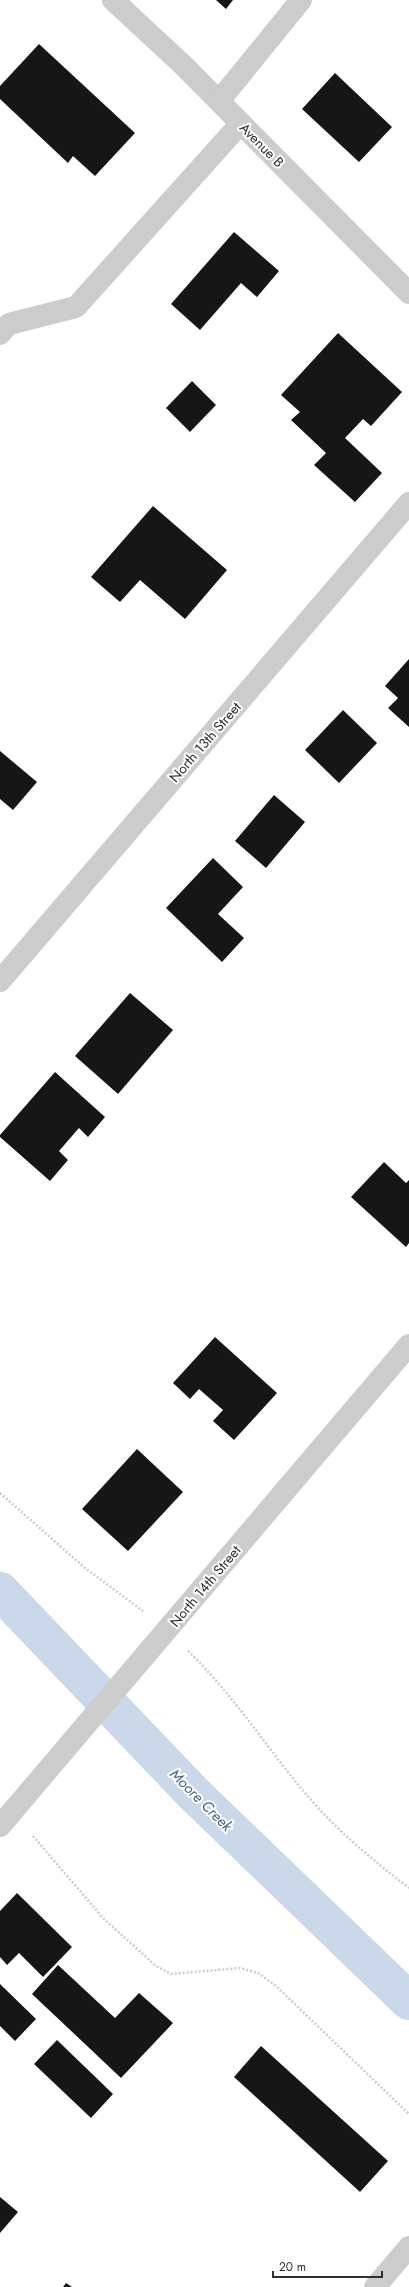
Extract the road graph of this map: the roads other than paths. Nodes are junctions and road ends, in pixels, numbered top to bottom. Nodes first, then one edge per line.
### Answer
1 (113, 0) edge
2 (301, 0) edge
3 (219, 101) junction
4 (241, 123) junction
5 (409, 293) edge
6 (0, 334) edge
7 (409, 503) edge
8 (0, 981) edge
9 (409, 1345) edge
10 (0, 1826) edge
11 (409, 2247) edge
12 (375, 2287) edge

1 - 3 street, Avenue B
2 - 3 street
3 - 4 street, Avenue B
4 - 5 street, Avenue B
4 - 6 street
7 - 8 street, North 13th Street
9 - 10 street, North 14th Street
11 - 12 street

